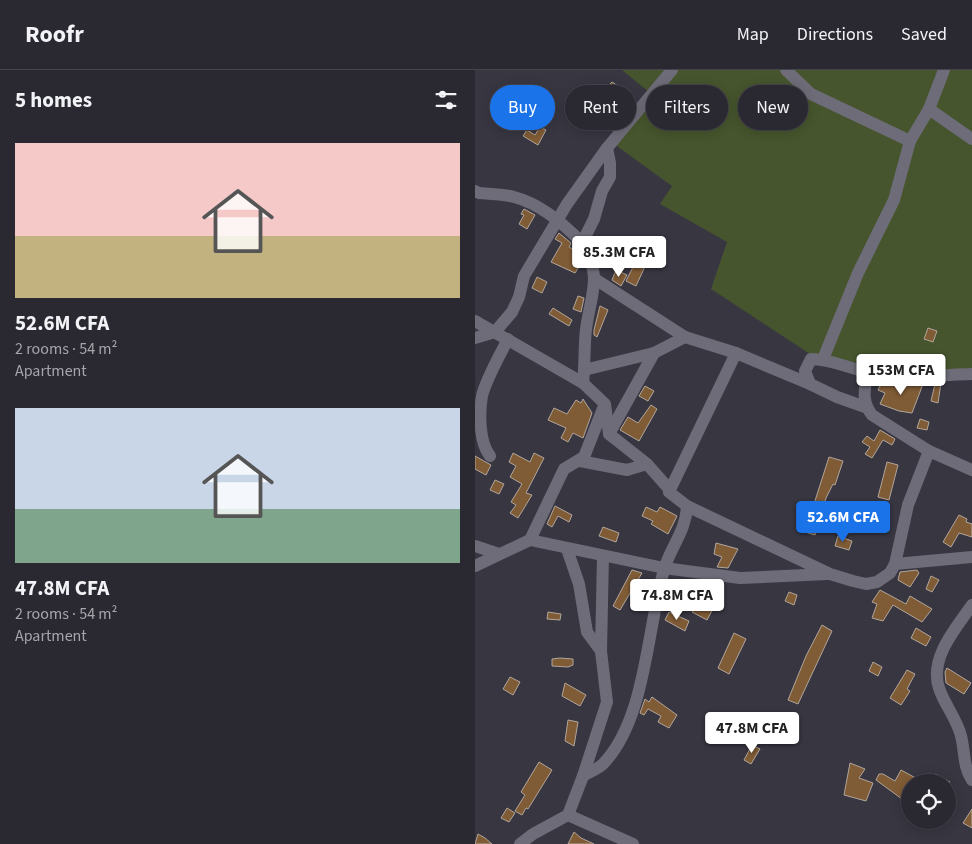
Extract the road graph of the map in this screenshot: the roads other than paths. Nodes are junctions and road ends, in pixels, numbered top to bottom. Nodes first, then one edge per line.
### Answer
1 (672, 70) edge
2 (786, 70) edge
3 (944, 70) edge
4 (929, 109) junction
5 (972, 139) edge
6 (910, 141) junction
7 (607, 148) junction
8 (475, 191) edge
9 (558, 220) junction
10 (582, 243) junction
11 (595, 279) junction
12 (475, 321) edge
13 (495, 332) junction
14 (685, 337) junction
15 (475, 338) edge
16 (508, 339) junction
17 (654, 353) junction
18 (737, 353) junction
19 (823, 359) junction
20 (584, 370) junction
21 (867, 372) junction
22 (972, 374) edge
23 (583, 383) junction
24 (810, 384) junction
25 (605, 404) junction
26 (865, 406) junction
27 (609, 434) junction
28 (929, 451) junction
29 (490, 456) dead end
30 (580, 461) junction
31 (647, 464) junction
32 (972, 470) edge
33 (670, 490) junction
34 (687, 506) junction
35 (530, 540) junction
36 (475, 546) edge
37 (567, 549) junction
38 (499, 554) junction
39 (603, 556) junction
40 (972, 557) edge
41 (895, 564) junction
42 (475, 566) edge
43 (664, 568) junction
44 (830, 574) junction
45 (972, 605) edge
46 (601, 651) junction
47 (970, 772) edge
48 (583, 776) junction
49 (567, 815) junction
50 (530, 839) edge
51 (521, 844) edge
52 (633, 844) edge

1 - 7 street
2 - 6 street
3 - 4 street
4 - 5 street
4 - 6 street
6 - 19 street
7 - 9 street
7 - 10 street
8 - 9 street
9 - 10 street
9 - 13 street
10 - 11 street
11 - 14 street
11 - 20 street
12 - 13 street
13 - 15 street
13 - 16 street
14 - 17 street
14 - 18 street
16 - 23 street
16 - 29 street
17 - 20 street
17 - 27 street
18 - 24 street
18 - 33 street
19 - 21 street
19 - 24 street
20 - 23 street
21 - 22 street
21 - 26 street
23 - 25 street
24 - 26 street
25 - 27 street
25 - 30 street
26 - 28 street
27 - 31 street
28 - 32 street
28 - 41 street
30 - 31 street
30 - 35 street
31 - 33 street
33 - 34 street
34 - 43 street
34 - 44 street
35 - 37 street
35 - 38 street
36 - 38 street
37 - 39 street
37 - 46 street
38 - 42 street
39 - 43 street
39 - 46 street
40 - 41 street
41 - 44 street
43 - 44 street
43 - 48 street
45 - 47 street
46 - 48 street
48 - 49 street
49 - 50 street
49 - 52 street
50 - 51 street

